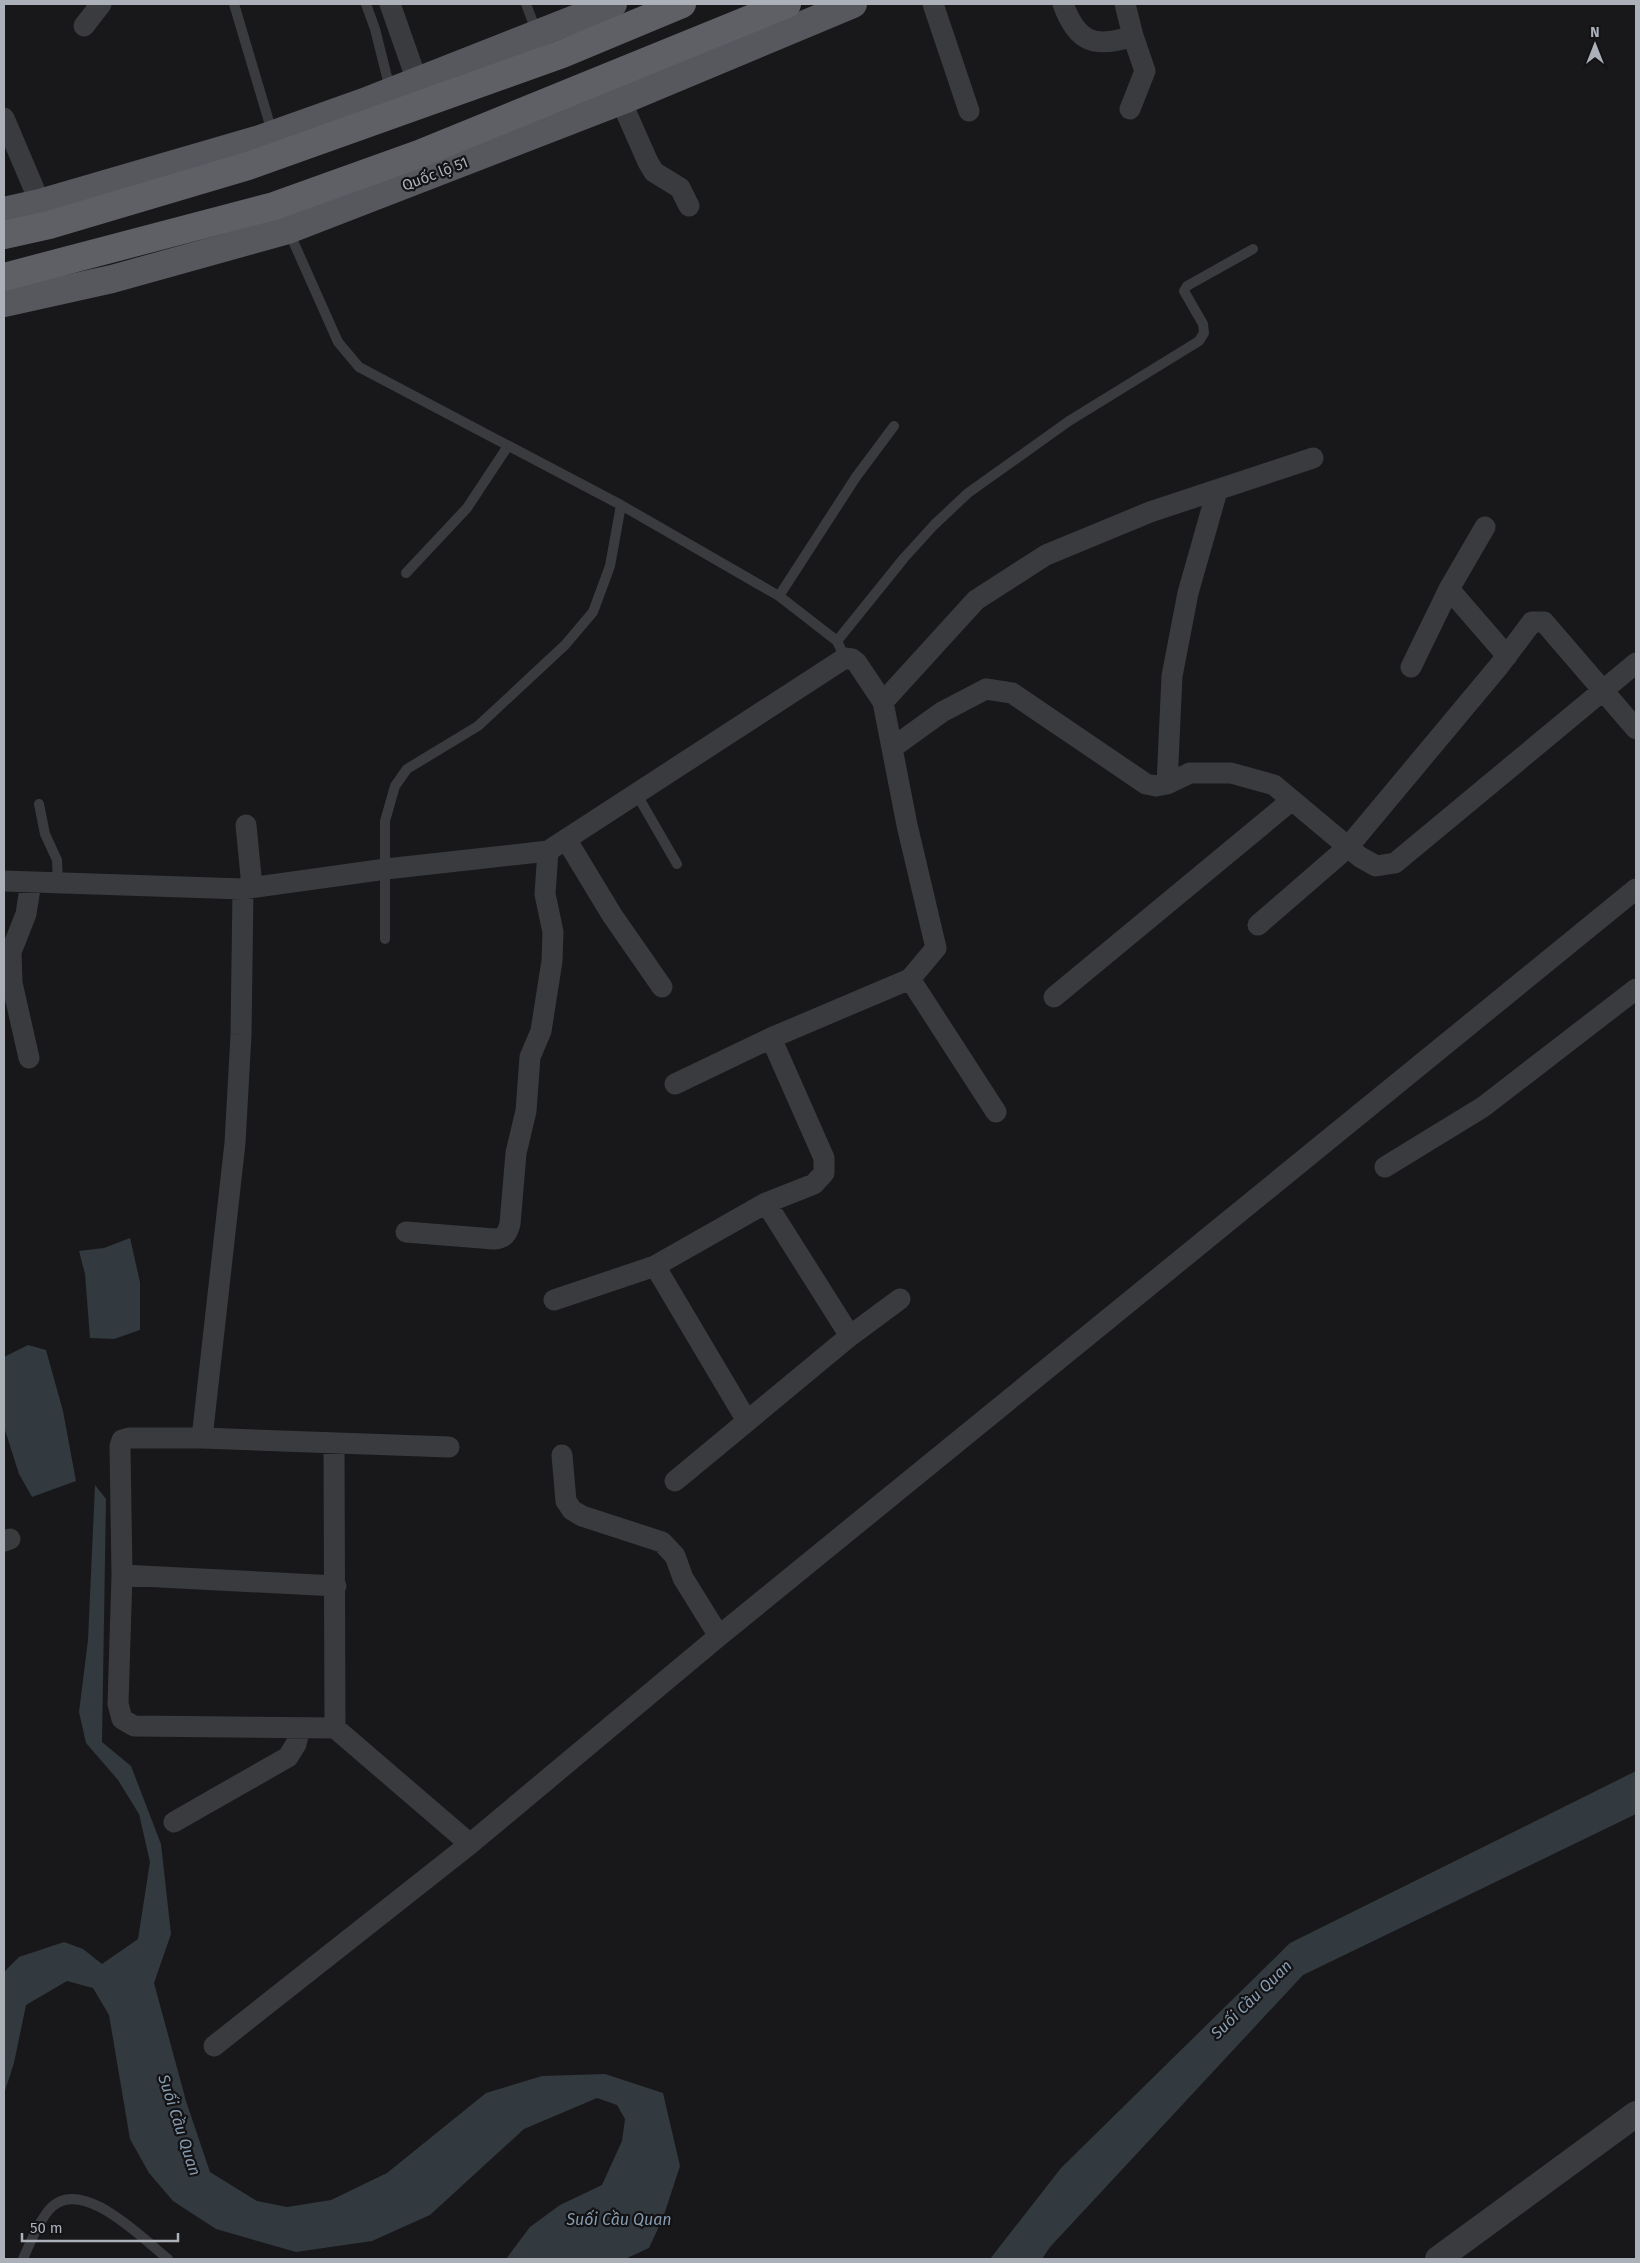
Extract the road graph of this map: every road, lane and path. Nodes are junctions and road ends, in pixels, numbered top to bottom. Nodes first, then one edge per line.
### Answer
1 (101, 4) edge
2 (234, 4) edge
3 (366, 4) edge
4 (390, 4) edge
5 (526, 4) edge
6 (682, 4) edge
7 (787, 4) edge
8 (853, 4) edge
9 (933, 4) edge
10 (1063, 4) edge
11 (1125, 4) edge
12 (618, 14) edge
13 (84, 26) dead end
14 (1133, 36) junction
15 (542, 46) junction
16 (421, 92) junction
17 (621, 100) junction
18 (393, 102) junction
19 (1130, 109) dead end
20 (969, 111) dead end
21 (4, 118) edge
22 (276, 145) junction
23 (689, 206) dead end
24 (4, 211) edge
25 (44, 214) junction
26 (281, 218) junction
27 (4, 235) edge
28 (1253, 250) dead end
29 (4, 277) edge
30 (4, 303) edge
31 (894, 426) dead end
32 (508, 446) junction
33 (1313, 458) dead end
34 (1217, 491) junction
35 (620, 504) junction
36 (1485, 527) dead end
37 (406, 573) dead end
38 (1449, 589) junction
39 (779, 596) junction
40 (841, 649) junction
41 (1507, 656) junction
42 (1636, 663) edge
43 (1410, 667) dead end
44 (1602, 692) junction
45 (882, 702) junction
46 (1636, 729) edge
47 (892, 748) junction
48 (1167, 784) junction
49 (636, 793) junction
50 (1292, 800) junction
51 (38, 804) dead end
52 (246, 825) dead end
53 (557, 845) junction
54 (1348, 847) junction
55 (677, 864) dead end
56 (386, 869) junction
57 (4, 881) edge
58 (31, 882) junction
59 (58, 882) junction
60 (248, 888) junction
61 (1636, 888) edge
62 (1258, 925) dead end
63 (385, 938) dead end
64 (910, 979) junction
65 (662, 987) dead end
66 (1636, 989) edge
67 (1054, 997) dead end
68 (771, 1038) junction
69 (29, 1058) dead end
70 (675, 1084) dead end
71 (996, 1112) dead end
72 (1385, 1167) dead end
73 (766, 1203) junction
74 (406, 1232) dead end
75 (655, 1266) junction
76 (900, 1299) dead end
77 (554, 1300) dead end
78 (850, 1336) junction
79 (747, 1421) junction
80 (202, 1438) junction
81 (334, 1443) junction
82 (449, 1447) dead end
83 (562, 1455) dead end
84 (674, 1481) dead end
85 (122, 1575) junction
86 (336, 1586) junction
87 (718, 1636) junction
88 (300, 1728) junction
89 (335, 1728) junction
90 (174, 1822) dead end
91 (470, 1844) junction
92 (214, 2046) dead end
93 (1636, 2114) edge
94 (23, 2259) edge
95 (168, 2259) edge
96 (1438, 2259) edge

1 - 13 street
2 - 22 lane
3 - 18 lane
4 - 16 street
5 - 15 lane
6 - 12 highway
7 - 26 highway, Quốc lộ 51
8 - 17 main road, Quốc lộ 51
9 - 20 street
10 - 14 street
11 - 14 street
12 - 15 highway
14 - 19 street
15 - 16 highway
16 - 18 highway
17 - 23 street
17 - 26 main road, Quốc lộ 51
18 - 22 highway
21 - 25 street
22 - 25 highway
24 - 25 main road
25 - 27 highway
26 - 29 highway, Quốc lộ 51
26 - 30 main road, Quốc lộ 51
26 - 32 lane
28 - 40 lane
31 - 39 lane
32 - 35 lane
32 - 37 lane
33 - 34 street
34 - 45 street
34 - 48 street
35 - 39 lane
35 - 56 lane
36 - 38 street
38 - 41 street
38 - 43 street
39 - 40 lane
40 - 45 street
40 - 49 street
41 - 44 street
41 - 54 street
42 - 44 street
44 - 46 street
44 - 54 street
45 - 47 street
47 - 48 street
47 - 64 street
48 - 50 street
49 - 53 street
49 - 55 lane
50 - 54 street
50 - 67 street
51 - 59 lane
52 - 60 street
53 - 56 street
53 - 65 street
53 - 74 street
54 - 62 street
56 - 60 street
56 - 63 lane
57 - 58 street
58 - 59 street
58 - 69 street
59 - 60 street
60 - 80 street
61 - 87 street
64 - 68 street
64 - 71 street
66 - 72 street
68 - 70 street
68 - 73 street
73 - 75 street
73 - 78 street
75 - 77 street
75 - 79 street
76 - 78 street
78 - 79 street
79 - 84 street
80 - 81 street
80 - 85 street
81 - 82 street
81 - 86 street
83 - 87 street
85 - 86 street
85 - 88 street
86 - 89 street
87 - 91 street
88 - 89 street
88 - 90 street
89 - 91 street
91 - 92 street
93 - 96 street
94 - 95 lane

